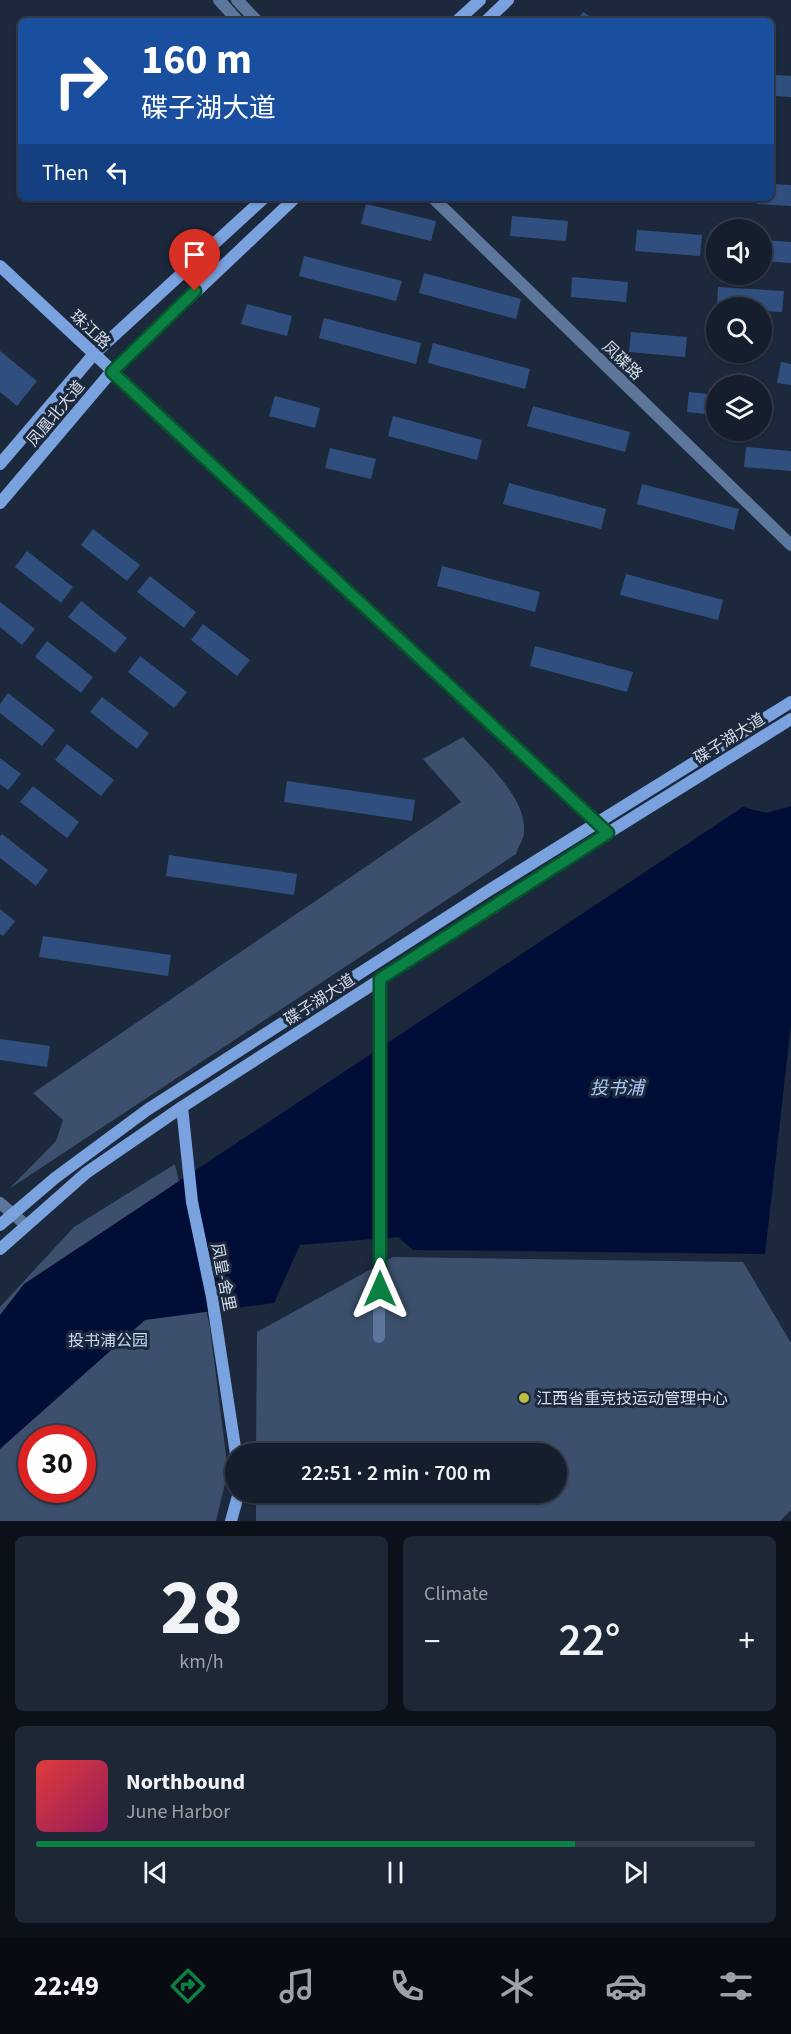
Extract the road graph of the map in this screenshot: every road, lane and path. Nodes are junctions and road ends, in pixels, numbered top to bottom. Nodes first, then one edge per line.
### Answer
1 (219, 0) edge
2 (237, 0) edge
3 (480, 0) edge
4 (508, 0) edge
5 (235, 18) edge
6 (254, 18) edge
7 (460, 18) edge
8 (489, 18) edge
9 (261, 201) edge
10 (292, 201) edge
11 (436, 201) edge
12 (0, 266) edge
13 (94, 354) junction
14 (112, 372) junction
15 (0, 464) edge
16 (0, 503) edge
17 (791, 545) edge
18 (791, 702) edge
19 (791, 719) edge
20 (597, 823) junction
21 (608, 833) junction
22 (380, 979) junction
23 (182, 1107) junction
24 (0, 1203) edge
25 (13, 1214) junction
26 (26, 1225) junction
27 (0, 1226) edge
28 (0, 1249) edge
29 (379, 1337) dead end
30 (234, 1443) edge
31 (236, 1503) edge
32 (231, 1521) edge

1 - 5 street
2 - 6 street
3 - 7 main road
4 - 8 main road
9 - 13 main road, 凤凰北大道
10 - 14 main road, 凤凰北大道
11 - 17 street, 凤碟路
12 - 13 main road, 珠江路
13 - 14 main road, 珠江路
13 - 15 main road, 凤凰北大道
14 - 16 main road, 凤凰北大道
14 - 20 main road, 珠江路
18 - 20 main road, 碟子湖大道
19 - 21 main road, 碟子湖大道
20 - 21 main road, 珠江路
20 - 25 main road, 碟子湖大道
21 - 22 main road, 碟子湖大道
22 - 23 main road, 碟子湖大道
22 - 29 street
23 - 26 main road, 碟子湖大道
23 - 30 main road, 凤皇-舍里
24 - 25 street
25 - 26 street
25 - 27 main road, 碟子湖大道
26 - 28 main road, 碟子湖大道
31 - 32 main road

